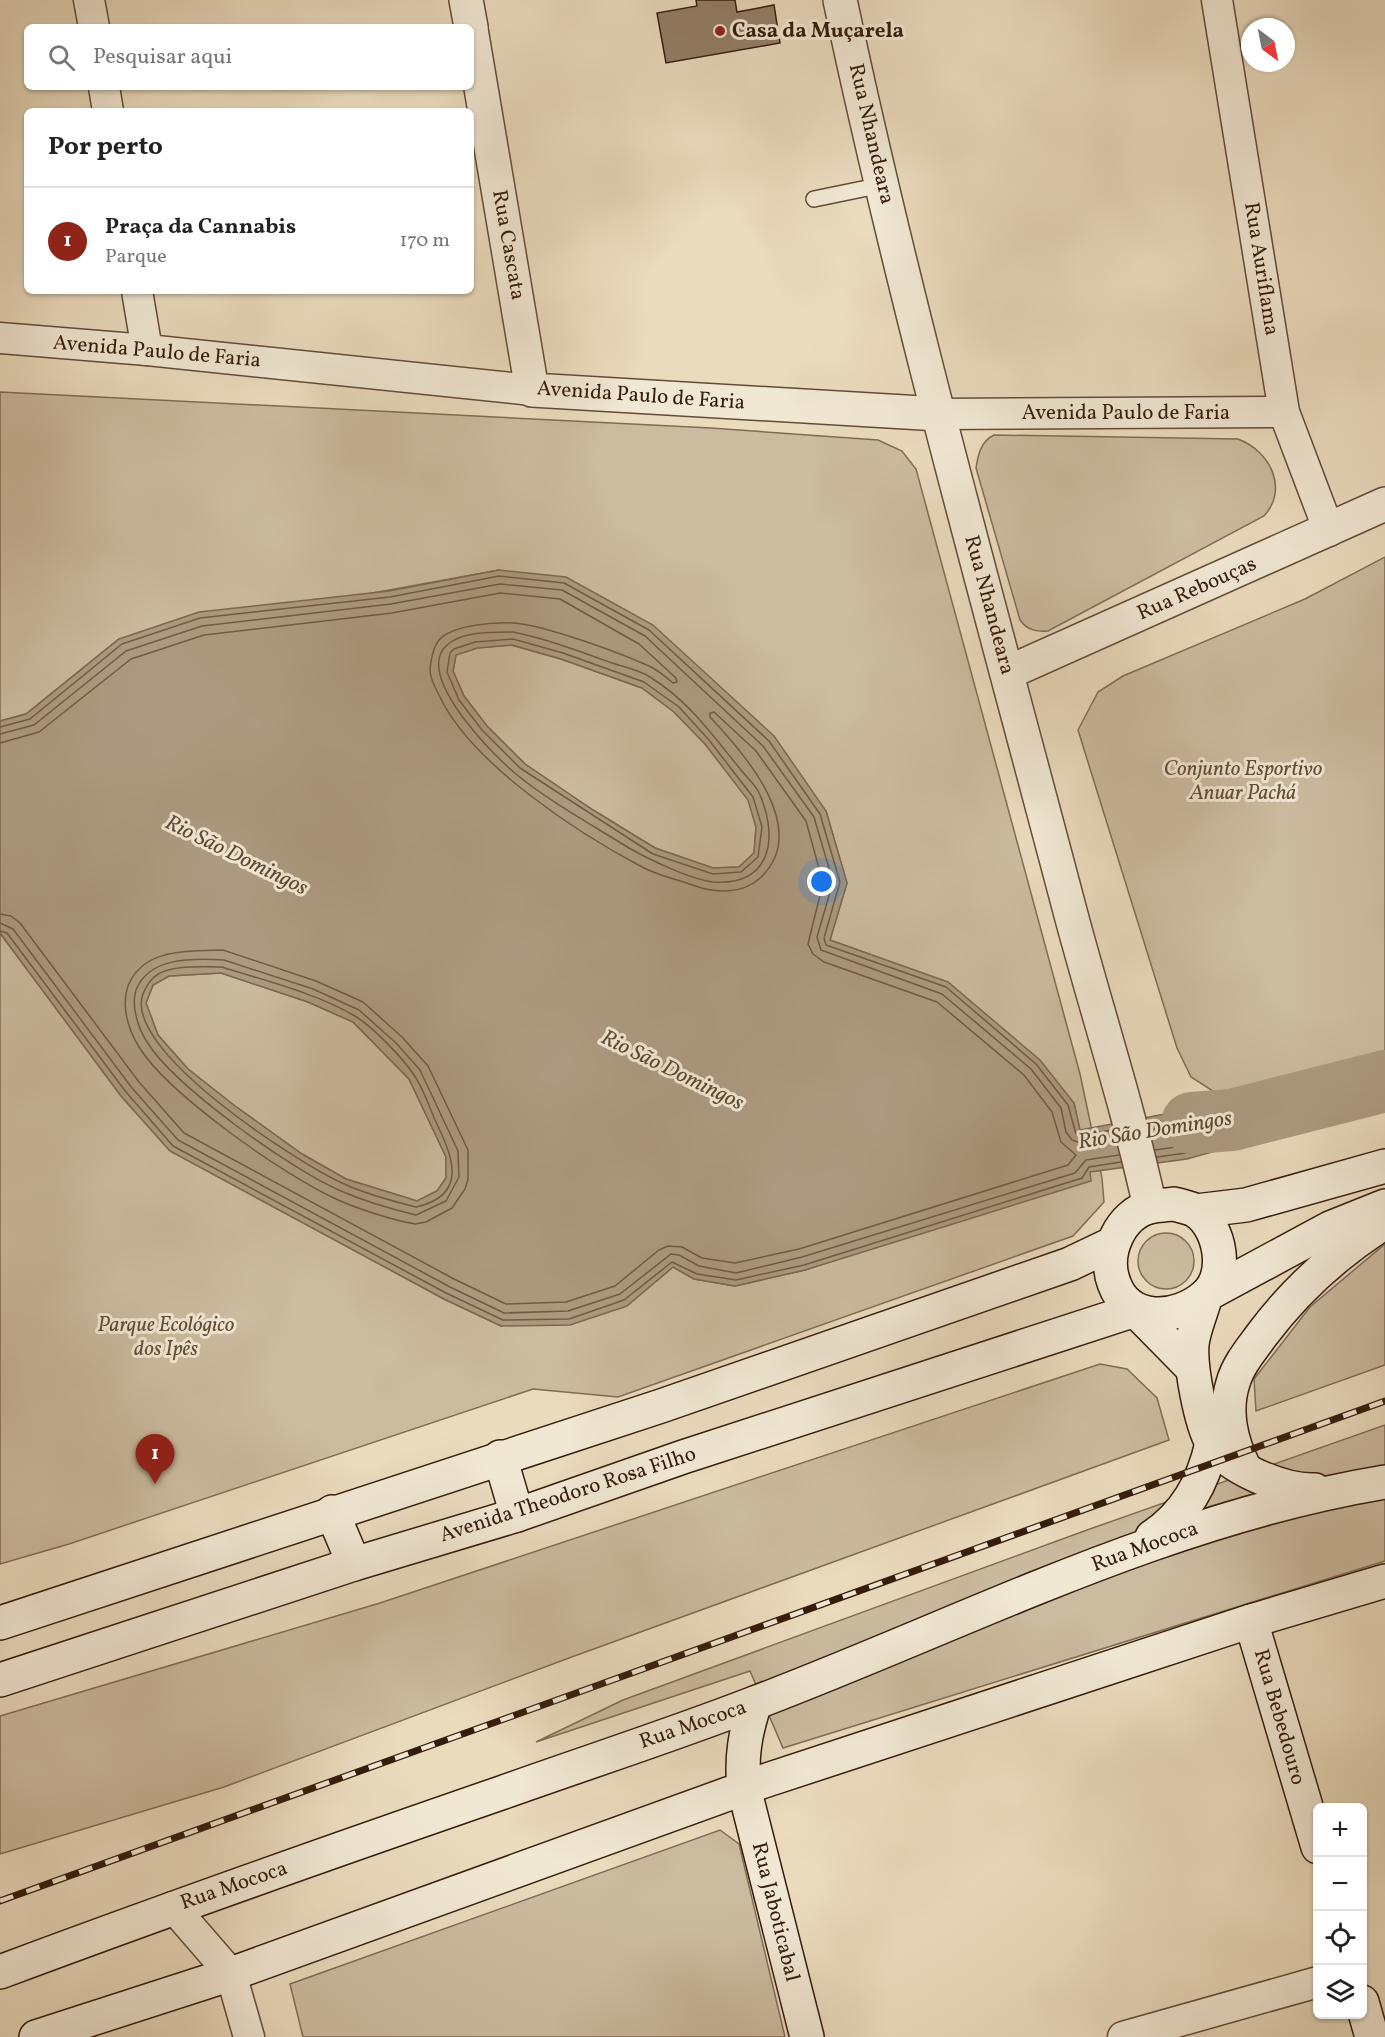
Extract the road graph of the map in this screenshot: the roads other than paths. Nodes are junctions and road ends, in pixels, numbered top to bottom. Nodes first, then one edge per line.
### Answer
1 (89, 0) edge
2 (466, 0) edge
3 (840, 0) edge
4 (1217, 0) edge
5 (93, 24) edge
6 (470, 24) edge
7 (474, 46) edge
8 (104, 90) edge
9 (108, 108) edge
10 (882, 185) junction
11 (814, 199) dead end
12 (138, 294) edge
13 (0, 338) edge
14 (147, 350) junction
15 (532, 390) junction
16 (1284, 412) junction
17 (939, 414) junction
18 (1385, 504) edge
19 (1329, 531) junction
20 (1007, 673) junction
21 (1385, 1166) edge
22 (1385, 1206) edge
23 (1150, 1207) junction
24 (1196, 1211) junction
25 (1385, 1222) edge
26 (1112, 1244) junction
27 (1206, 1295) junction
28 (1135, 1310) junction
29 (1192, 1368) junction
30 (1212, 1443) junction
31 (500, 1457) junction
32 (1246, 1471) junction
33 (1385, 1482) edge
34 (1345, 1488) junction
35 (332, 1512) junction
36 (518, 1515) junction
37 (1135, 1549) junction
38 (354, 1564) junction
39 (1385, 1581) edge
40 (1251, 1621) junction
41 (0, 1623) edge
42 (0, 1680) edge
43 (755, 1703) junction
44 (744, 1788) junction
45 (1313, 1833) edge
46 (173, 1907) junction
47 (0, 1972) edge
48 (231, 1974) junction
49 (1313, 1983) edge
50 (1367, 2019) edge
51 (36, 2037) edge
52 (249, 2037) edge
53 (807, 2037) edge
54 (1124, 2037) edge
55 (1372, 2037) edge

1 - 5 street
2 - 6 main road, Rua Cascata
3 - 10 main road, Rua Nhandeara
4 - 16 street, Rua Auriflama
7 - 15 main road, Rua Cascata
8 - 9 street
10 - 11 lane
10 - 17 main road, Rua Nhandeara
12 - 14 street
13 - 14 street, Avenida Paulo de Faria
14 - 15 street, Avenida Paulo de Faria
15 - 17 main road, Avenida Paulo de Faria
16 - 17 street, Avenida Paulo de Faria
16 - 19 street, Rua Auriflama
17 - 20 main road, Rua Nhandeara
18 - 19 main road, Rua Rebouças
19 - 20 main road, Rua Rebouças
20 - 23 main road, Rua Nhandeara
21 - 24 main road
22 - 27 main road
23 - 24 main road
23 - 26 main road
24 - 27 main road
25 - 32 main road
26 - 28 main road
26 - 31 main road
27 - 28 main road
27 - 29 main road
28 - 29 main road
28 - 36 main road, Avenida Theodoro Rosa Filho
29 - 30 main road
30 - 32 main road
30 - 37 main road
31 - 35 main road
31 - 36 main road
32 - 34 main road
33 - 34 main road, Rua Mococa
34 - 37 main road, Rua Mococa
35 - 38 main road
35 - 41 main road
36 - 38 main road, Avenida Theodoro Rosa Filho
37 - 43 main road, Rua Mococa
38 - 42 main road, Avenida Theodoro Rosa Filho
39 - 40 main road
40 - 44 main road
40 - 45 main road, Rua Bebedouro
43 - 44 main road, Rua Jaboticabal
43 - 46 main road, Rua Mococa
44 - 48 main road
44 - 53 main road, Rua Jaboticabal
46 - 47 main road, Rua Mococa
46 - 48 street
48 - 51 main road
48 - 52 street
49 - 54 street
50 - 55 main road

